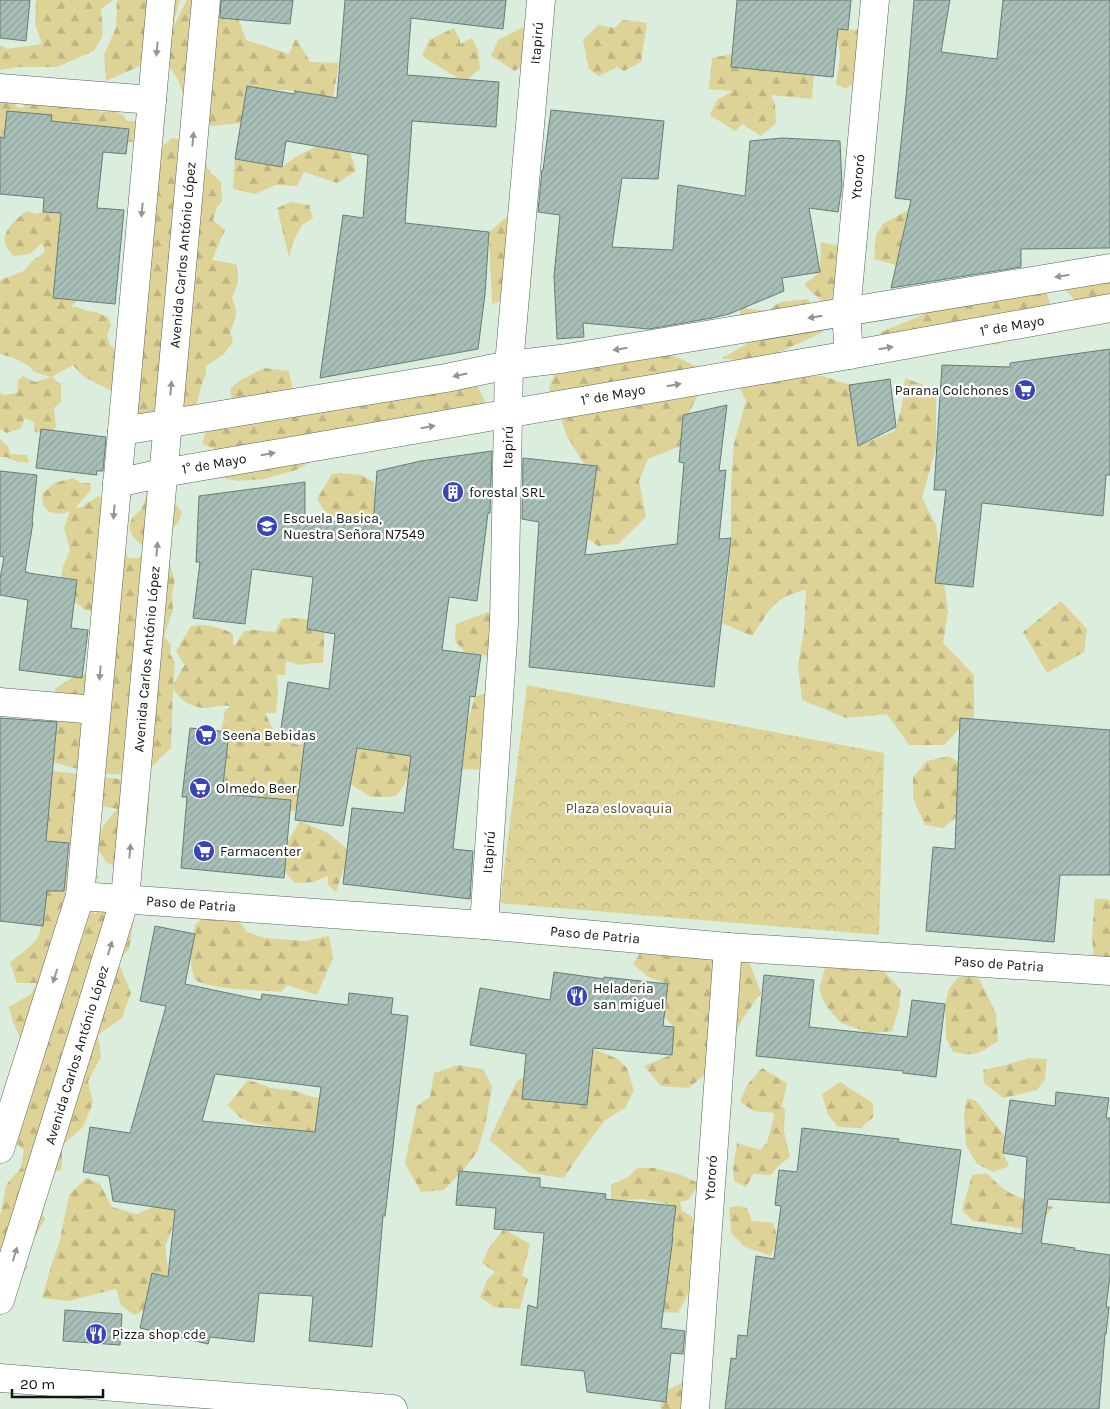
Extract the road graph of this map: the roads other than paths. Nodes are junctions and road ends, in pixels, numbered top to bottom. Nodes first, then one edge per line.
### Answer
1 (161, 0) edge
2 (206, 0) edge
3 (541, 0) edge
4 (874, 0) edge
5 (0, 88) edge
6 (152, 100) junction
7 (1110, 268) edge
8 (1110, 308) edge
9 (846, 312) junction
10 (849, 355) junction
11 (509, 365) junction
12 (509, 412) junction
13 (168, 424) junction
14 (122, 430) junction
15 (163, 473) junction
16 (117, 483) junction
17 (0, 702) edge
18 (96, 710) junction
19 (80, 896) junction
20 (125, 899) junction
21 (484, 925) junction
22 (728, 947) junction
23 (1110, 971) edge
24 (0, 1149) edge
25 (0, 1300) edge
26 (0, 1378) edge
27 (300, 1405) edge
28 (392, 1409) edge
29 (695, 1409) edge

1 -> 6 street
13 -> 2 street, Avenida Carlos António López
3 - 11 street, Itapirú
4 - 9 street, Ytororó
5 - 6 street
6 -> 14 street
7 -> 9 street
10 -> 8 street, 1° de Mayo
9 - 10 street, Ytororó
9 -> 11 street
12 -> 10 street, 1° de Mayo
11 - 12 street, Itapirú
11 -> 13 street
15 -> 12 street, 1° de Mayo
12 - 21 street, Itapirú
13 - 14 street
13 - 15 street, Avenida Carlos António López
14 - 16 street
15 - 16 street, 1° de Mayo
20 -> 15 street, Avenida Carlos António López
16 -> 18 street
17 - 18 street
18 - 19 street
19 - 20 street, Paso de Patria
19 -> 24 street
20 - 21 street, Paso de Patria
25 -> 20 street, Avenida Carlos António López
21 - 22 street, Paso de Patria
22 - 23 street, Paso de Patria
22 - 29 street, Ytororó
26 - 27 street
27 - 28 street

